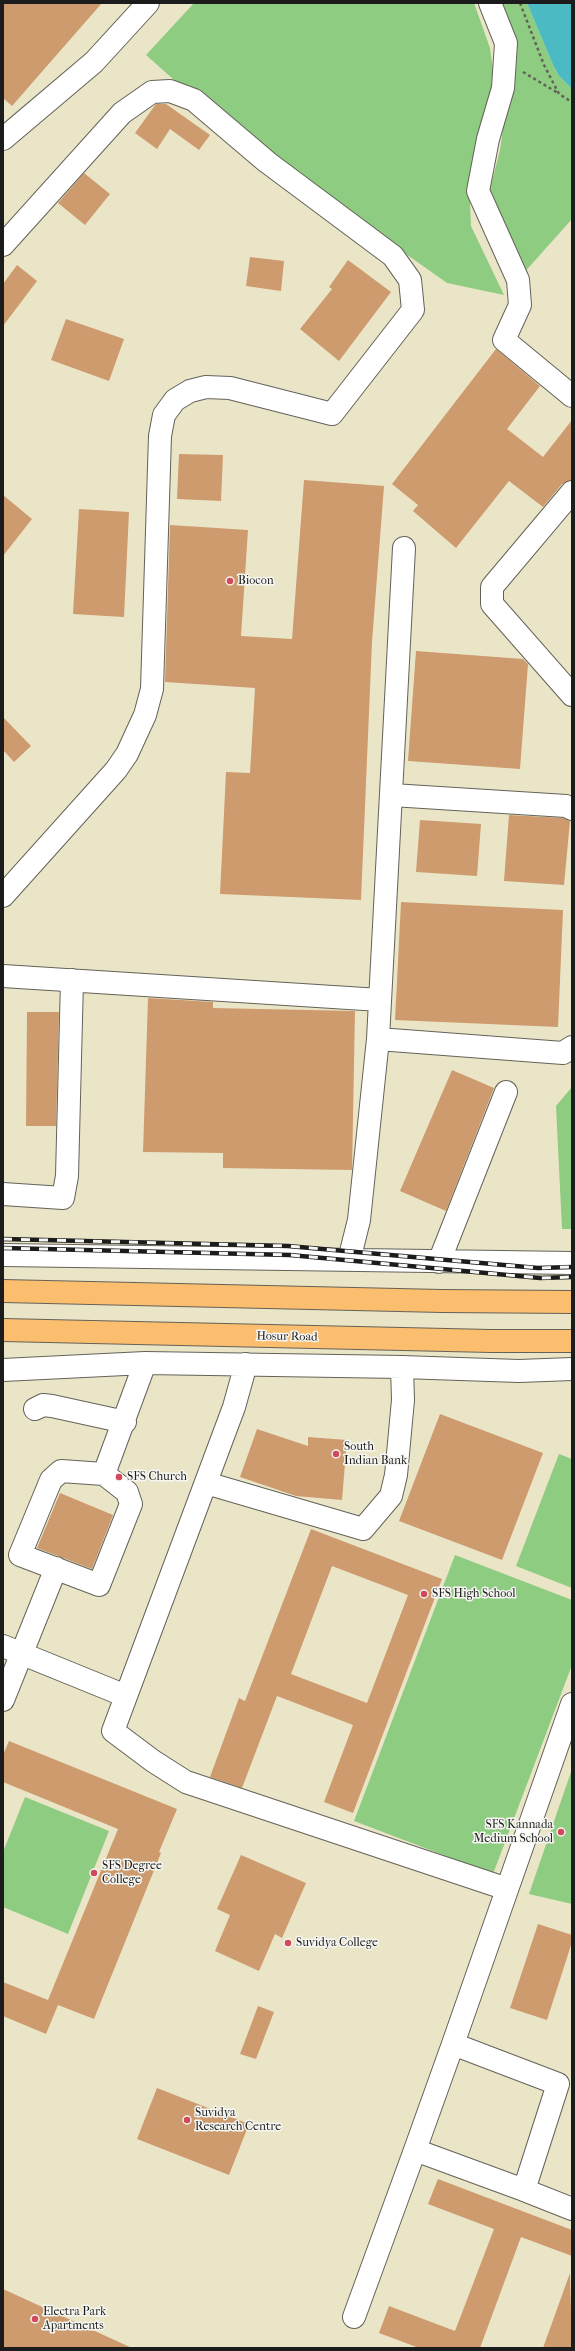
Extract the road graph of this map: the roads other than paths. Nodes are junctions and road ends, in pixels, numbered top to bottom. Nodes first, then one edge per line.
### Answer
1 (148, 3) edge
2 (490, 3) edge
3 (3, 139) edge
4 (3, 245) edge
5 (572, 396) edge
6 (572, 492) edge
7 (404, 548) dead end
8 (572, 695) edge
9 (392, 795) junction
10 (572, 809) edge
11 (3, 896) edge
12 (3, 976) edge
13 (72, 980) junction
14 (380, 1000) junction
15 (378, 1040) junction
16 (572, 1047) edge
17 (506, 1092) dead end
18 (3, 1194) edge
19 (3, 1255) edge
20 (349, 1260) junction
21 (439, 1262) junction
22 (572, 1263) edge
23 (3, 1291) edge
24 (572, 1302) edge
25 (3, 1330) edge
26 (572, 1341) edge
27 (145, 1363) junction
28 (246, 1364) junction
29 (402, 1367) junction
30 (3, 1370) edge
31 (572, 1370) edge
32 (35, 1409) dead end
33 (125, 1422) junction
34 (104, 1474) junction
35 (206, 1483) junction
36 (56, 1568) junction
37 (12, 1650) edge
38 (126, 1696) junction
39 (3, 1700) edge
40 (572, 1704) edge
41 (507, 1889) junction
42 (453, 2044) junction
43 (415, 2150) junction
44 (524, 2190) junction
45 (572, 2209) edge
46 (354, 2317) dead end

1 - 3 street
2 - 5 street
4 - 11 street
6 - 8 street
7 - 9 street
9 - 10 street
9 - 14 street
12 - 13 street
13 - 14 street
13 - 18 street
14 - 15 street
15 - 16 street
15 - 20 street
17 - 21 street
19 - 20 street
20 - 21 street
21 - 22 street
23 - 24 highway
25 - 26 highway, Hosur Road
27 - 28 street
27 - 30 street
27 - 33 street
28 - 29 street
28 - 35 street
29 - 31 street
29 - 35 street
32 - 33 street
33 - 34 street
34 - 36 street
34 - 36 street
35 - 38 street
36 - 37 street
37 - 38 street
37 - 39 street
38 - 41 street
40 - 41 street
41 - 42 street
42 - 43 street
42 - 44 street
43 - 44 street
43 - 46 street
44 - 45 street

